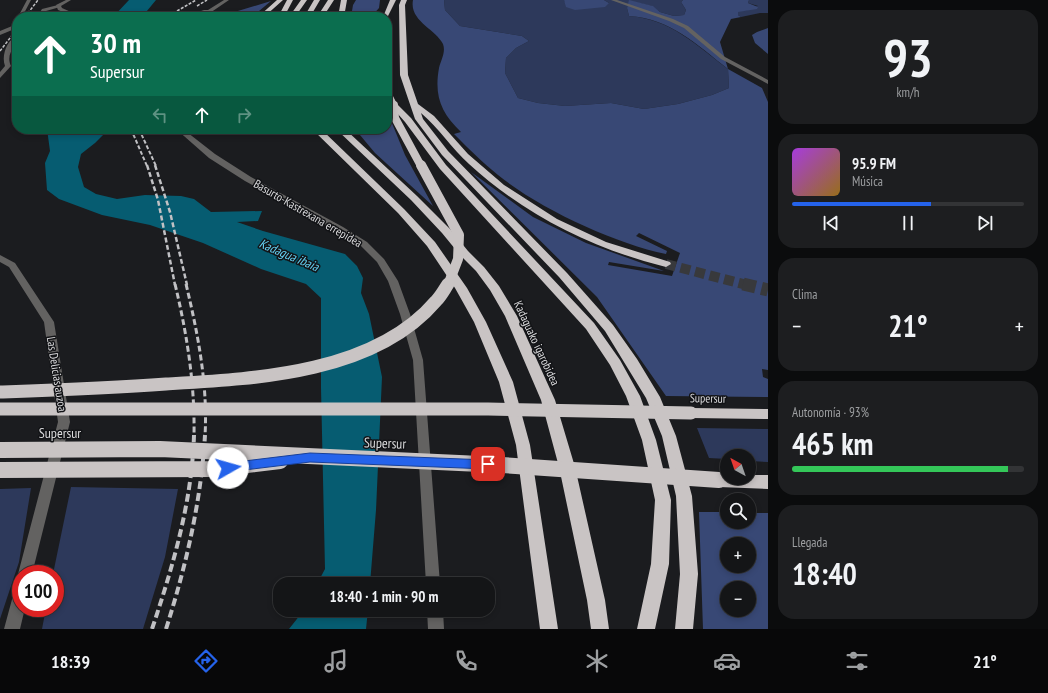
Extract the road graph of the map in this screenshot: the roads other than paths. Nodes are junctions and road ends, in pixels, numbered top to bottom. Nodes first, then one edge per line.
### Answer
1 (29, 0) edge
2 (69, 0) edge
3 (227, 0) edge
4 (280, 0) edge
5 (290, 0) edge
6 (304, 0) edge
7 (317, 0) edge
8 (331, 0) edge
9 (344, 0) edge
10 (393, 0) edge
11 (404, 0) edge
12 (614, 0) edge
13 (58, 6) junction
14 (214, 8) junction
15 (23, 12) edge
16 (43, 12) edge
17 (68, 12) edge
18 (201, 12) edge
19 (208, 12) edge
20 (267, 12) edge
21 (284, 12) edge
22 (296, 12) edge
23 (310, 12) edge
24 (323, 12) edge
25 (342, 12) edge
26 (388, 12) edge
27 (12, 27) edge
28 (0, 33) edge
29 (12, 44) edge
30 (0, 76) edge
31 (768, 82) edge
32 (392, 101) edge
33 (394, 105) junction
34 (414, 105) junction
35 (185, 134) edge
36 (321, 134) edge
37 (345, 134) edge
38 (0, 258) edge
39 (666, 264) tunnel mouth
40 (0, 392) edge
41 (0, 409) edge
42 (768, 414) edge
43 (0, 450) edge
44 (310, 457) junction
45 (0, 470) edge
46 (768, 482) edge
47 (27, 565) edge
48 (433, 577) edge
49 (15, 617) edge
50 (435, 617) edge
51 (12, 629) edge
52 (436, 629) edge
53 (549, 629) edge
54 (600, 629) edge
55 (646, 629) edge
56 (684, 629) edge

1 - 15 street
2 - 13 street
3 - 14 street
4 - 20 highway
5 - 21 highway
6 - 22 highway
7 - 23 highway
8 - 24 highway
9 - 25 highway
10 - 26 highway
11 - 34 highway
12 - 31 street
13 - 16 street
13 - 17 street
14 - 18 street
14 - 19 street
27 - 28 street
29 - 30 street
32 - 33 highway
33 - 40 highway, bridge
33 - 55 highway
34 - 39 highway
34 - 56 highway
35 - 48 street, Basurto-Kastrexana errepidea
36 - 53 highway
37 - 54 highway, Kadaguako igarobidea
38 - 47 street, Las Delicias auzoa
41 - 42 highway, Supersur, bridge
43 - 44 highway, Supersur, bridge
44 - 45 highway, bridge
44 - 46 highway, Supersur, bridge
49 - 51 street
50 - 52 street

